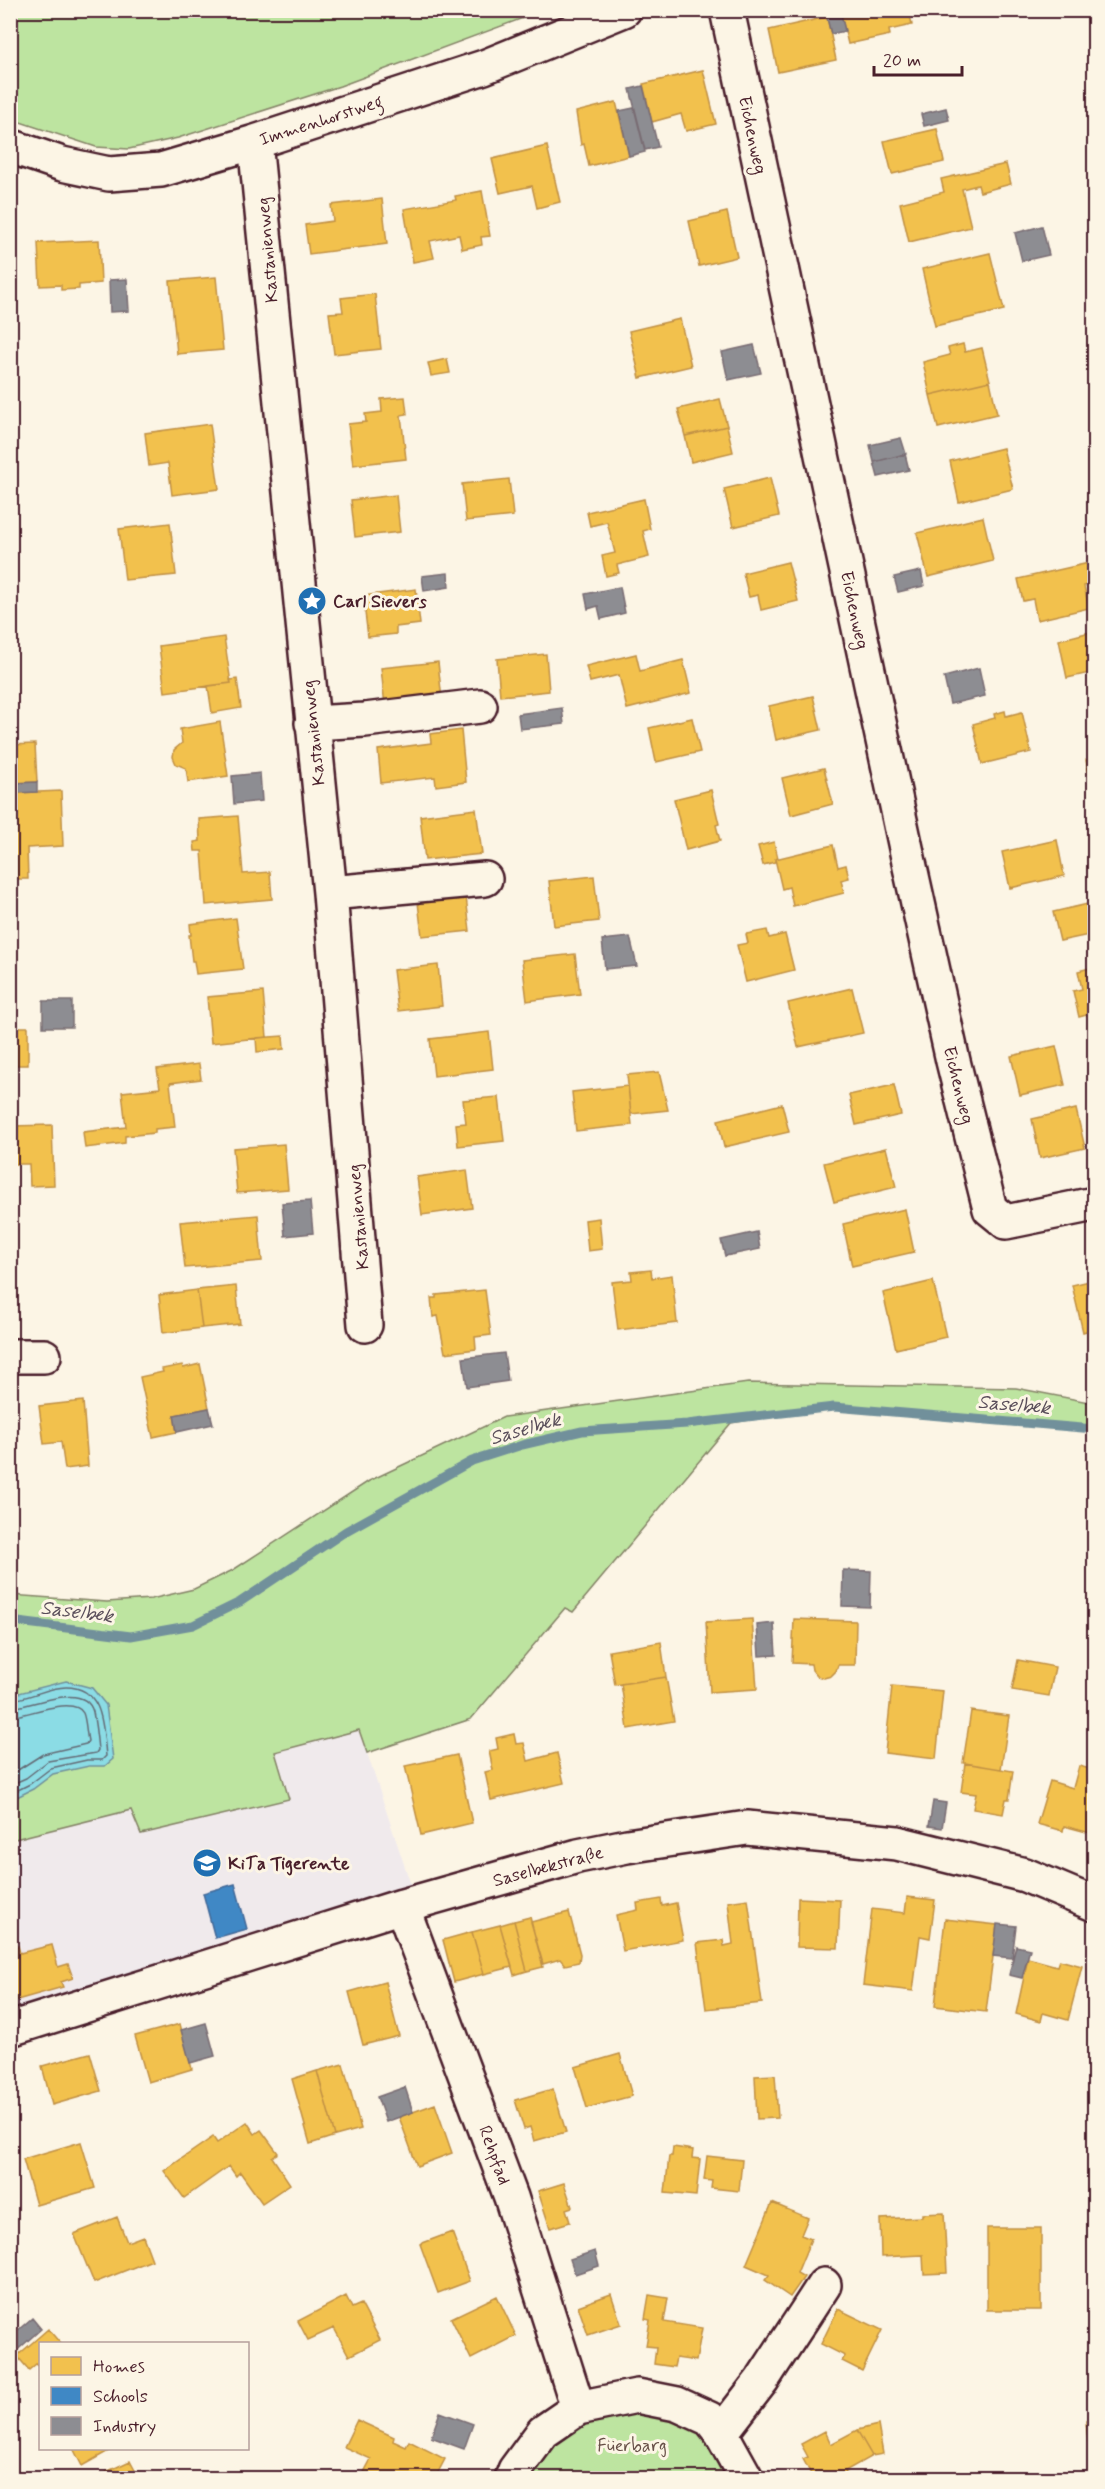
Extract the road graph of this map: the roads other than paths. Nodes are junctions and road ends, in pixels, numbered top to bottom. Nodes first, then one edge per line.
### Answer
1 (624, 10) edge
2 (727, 10) edge
3 (255, 142) junction
4 (10, 146) edge
5 (480, 706) dead end
6 (312, 723) junction
7 (485, 879) dead end
8 (330, 893) junction
9 (1095, 1204) edge
10 (365, 1325) dead end
11 (10, 1356) edge
12 (44, 1356) dead end
13 (1095, 1904) edge
14 (402, 1906) junction
15 (10, 2029) edge
16 (824, 2285) dead end
17 (578, 2408) junction
18 (721, 2433) junction
19 (512, 2478) edge
20 (746, 2478) edge

1 - 3 street, Immenhorstweg
2 - 9 street, Eichenweg
3 - 4 street, Immenhorstweg
3 - 6 street, Kastanienweg
5 - 6 street
6 - 8 street, Kastanienweg
7 - 8 street
8 - 10 street, Kastanienweg
11 - 12 street
13 - 14 street, Saselbekstraße
14 - 15 street, Saselbekstraße
14 - 17 street, Rehpfad
16 - 18 street
17 - 18 street
17 - 19 street
18 - 20 street

